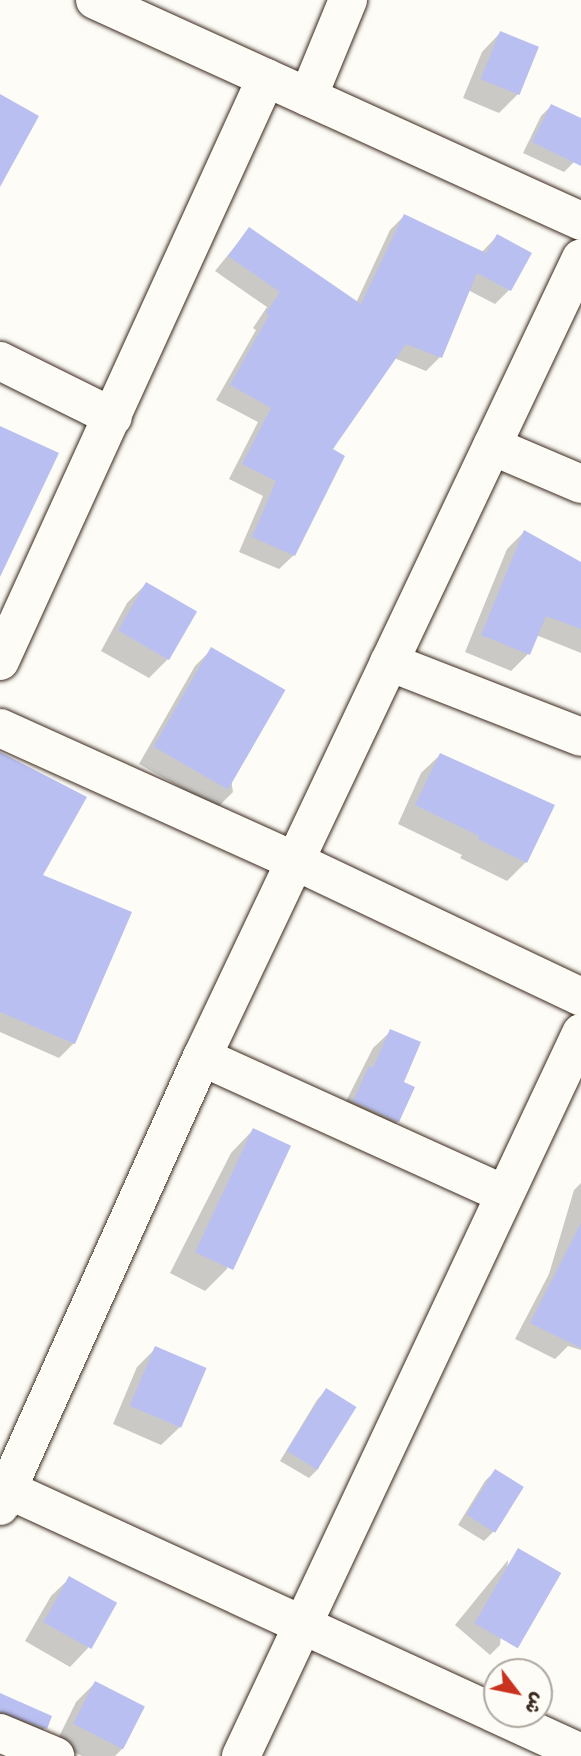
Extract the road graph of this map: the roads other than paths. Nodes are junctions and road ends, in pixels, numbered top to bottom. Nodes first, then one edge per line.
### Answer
1 (95, 0) edge
2 (348, 0) edge
3 (266, 78) junction
4 (308, 97) junction
5 (581, 221) edge
6 (581, 258) edge
7 (0, 361) edge
8 (113, 417) junction
9 (492, 446) junction
10 (581, 484) edge
11 (0, 661) edge
12 (389, 662) junction
13 (0, 728) edge
14 (581, 737) edge
15 (295, 861) junction
16 (581, 997) edge
17 (581, 1033) edge
18 (202, 1057) junction
19 (504, 1194) junction
20 (3, 1494) edge
21 (300, 1625) junction
22 (0, 1733) edge
23 (581, 1753) edge
24 (55, 1756) edge
25 (241, 1756) edge

1 - 3 street
2 - 4 street
3 - 4 street
3 - 8 street
4 - 5 street
6 - 9 street
7 - 8 street
8 - 11 street
9 - 10 street
9 - 12 street
12 - 14 street
12 - 15 street
13 - 15 street
15 - 16 street
15 - 18 street
17 - 19 street
18 - 19 street
18 - 20 street
19 - 21 street
20 - 21 street
21 - 23 street
21 - 25 street
22 - 24 street

